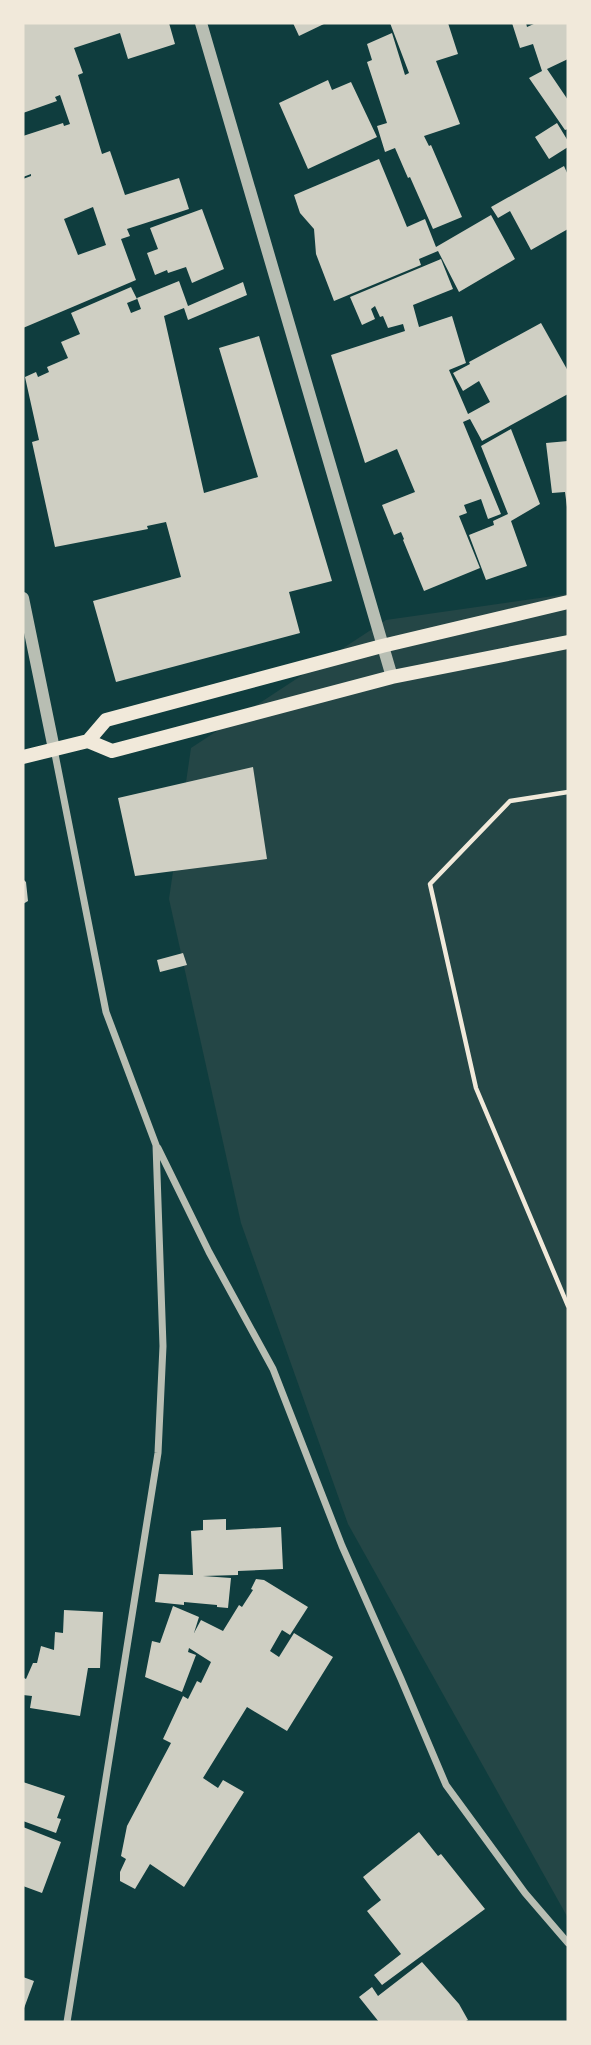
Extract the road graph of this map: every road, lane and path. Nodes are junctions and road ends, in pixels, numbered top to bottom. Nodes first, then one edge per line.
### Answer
1 (201, 23) edge
2 (23, 598) edge
3 (568, 602) edge
4 (568, 642) edge
5 (382, 646) junction
6 (391, 677) junction
7 (88, 741) junction
8 (54, 749) junction
9 (23, 757) edge
10 (568, 792) edge
11 (156, 1145) junction
12 (568, 1306) edge
13 (568, 1943) edge
14 (67, 2022) edge

1 - 5 street
2 - 8 street
3 - 5 main road
4 - 6 main road
5 - 6 street
5 - 7 main road
6 - 7 main road
7 - 8 main road
8 - 9 main road
8 - 11 street
10 - 12 path
11 - 13 street
11 - 14 street

